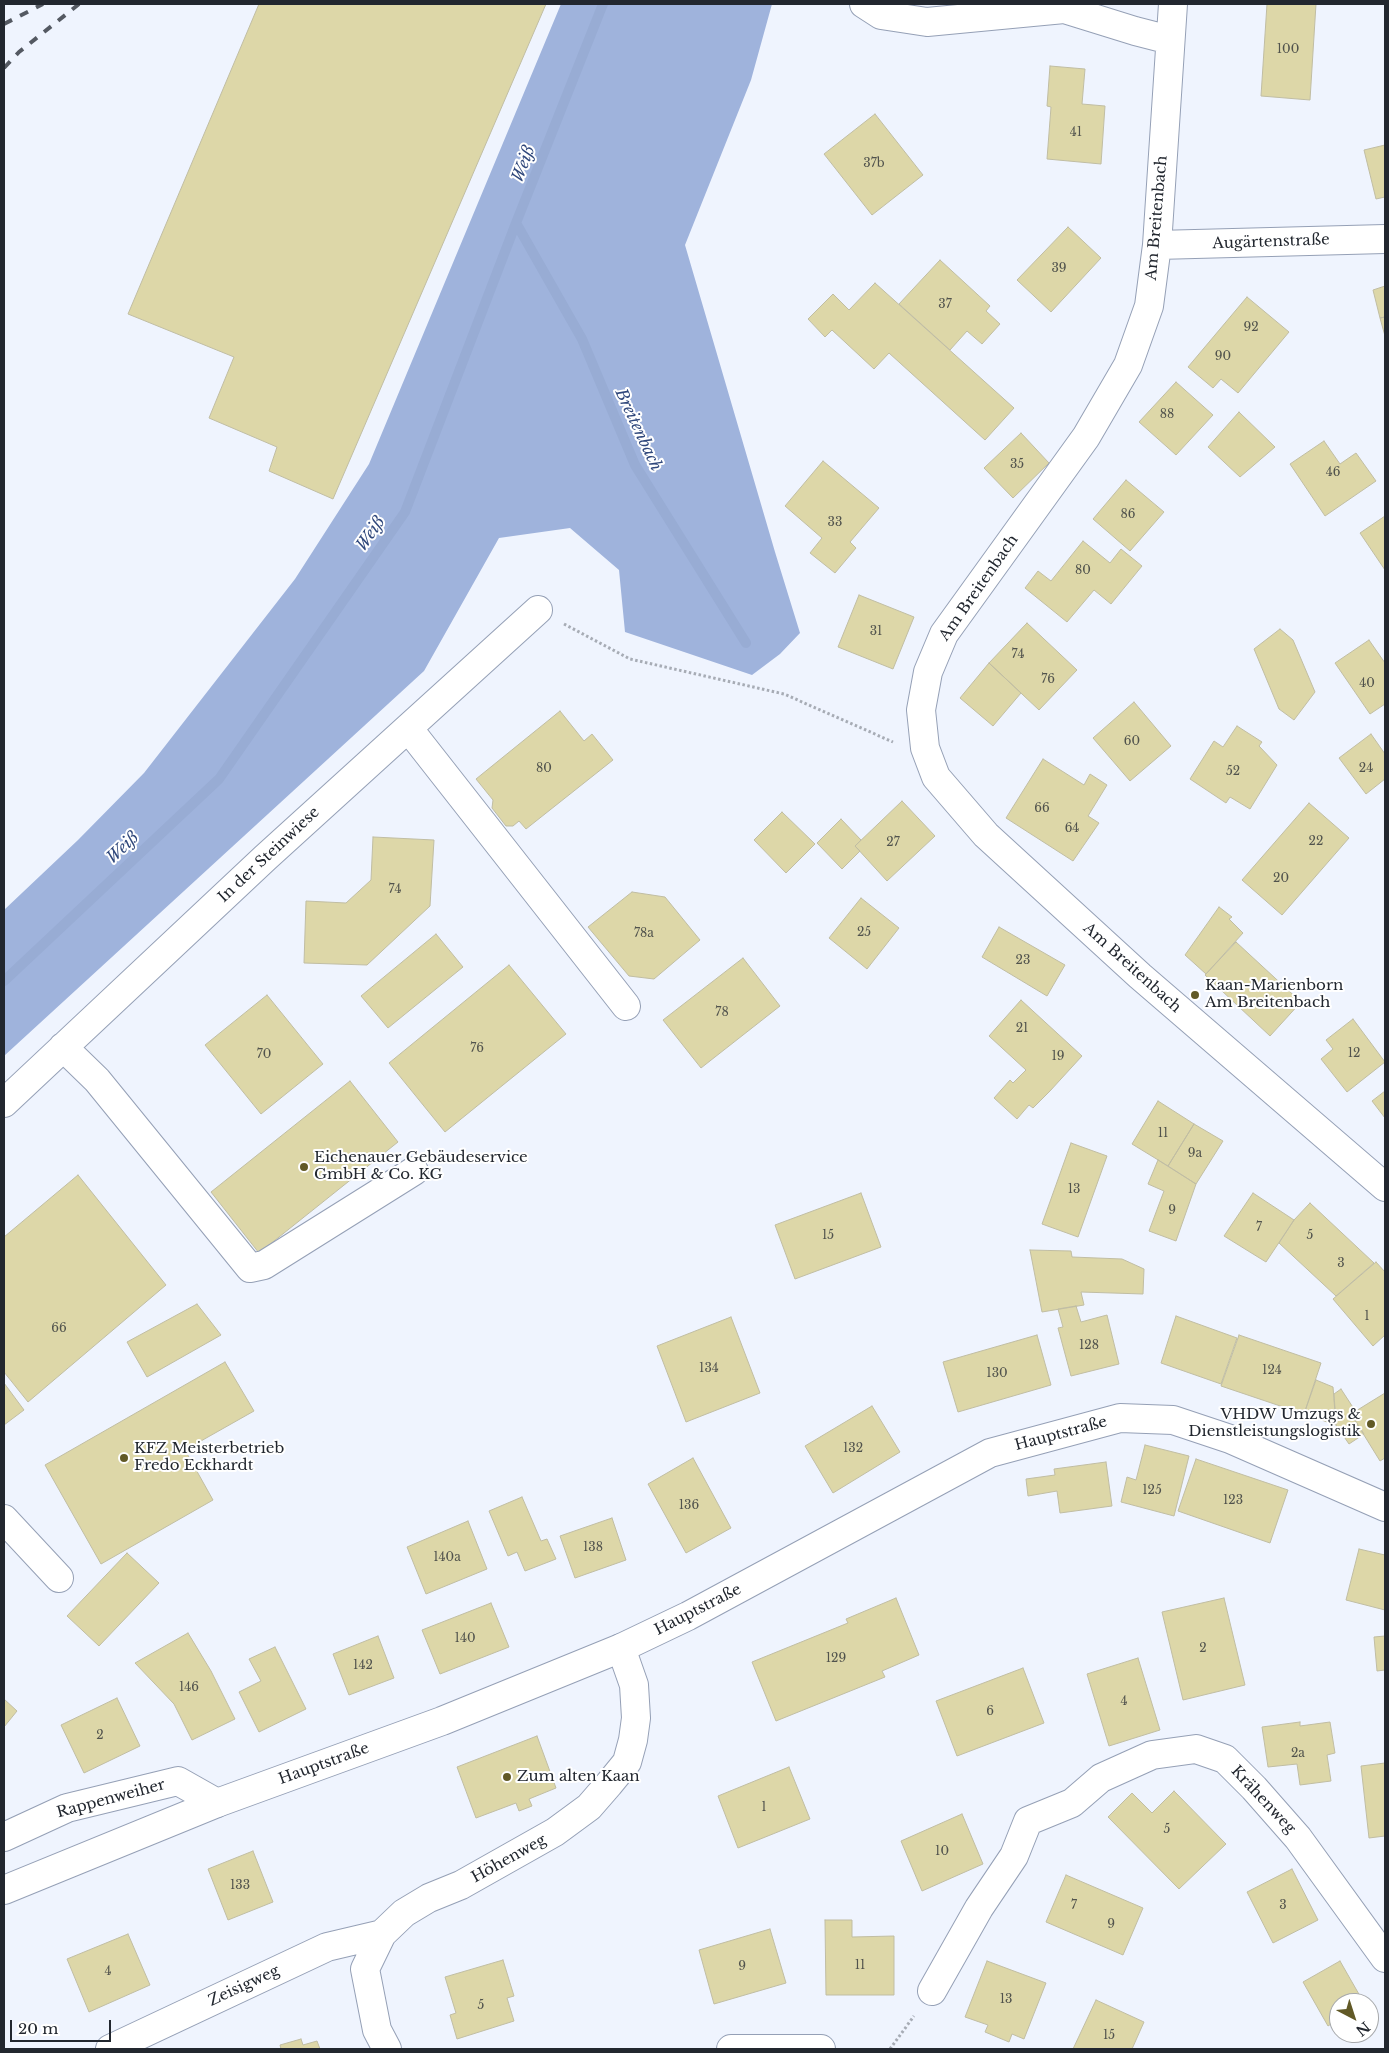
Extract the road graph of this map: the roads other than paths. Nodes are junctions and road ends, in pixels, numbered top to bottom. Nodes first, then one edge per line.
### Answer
1 (864, 4) edge
2 (1173, 4) edge
3 (1063, 6) edge
4 (1170, 40) junction
5 (1385, 239) edge
6 (1157, 246) junction
7 (538, 610) road end
8 (408, 728) junction
9 (626, 1006) dead end
10 (63, 1047) junction
11 (4, 1103) edge
12 (414, 1171) dead end
13 (1385, 1187) edge
14 (1385, 1507) edge
15 (4, 1519) edge
16 (59, 1578) dead end
17 (621, 1648) junction
18 (218, 1803) junction
19 (4, 1836) edge
20 (4, 1890) edge
21 (382, 1934) junction
22 (1385, 1958) edge
23 (932, 1991) dead end
24 (110, 2049) edge
25 (387, 2049) edge
26 (731, 2049) edge
27 (821, 2049) edge

1 - 3 street
2 - 4 street, Am Breitenbach
3 - 4 street
4 - 6 street, Am Breitenbach
5 - 6 street, Augärtenstraße
6 - 13 street, Am Breitenbach
7 - 8 street, In der Steinwiese
8 - 9 street
8 - 10 street, In der Steinwiese
10 - 11 street, In der Steinwiese
10 - 12 street
14 - 17 street, Hauptstraße
15 - 16 street
17 - 18 street, Hauptstraße
17 - 21 street, Höhenweg
18 - 19 street, Rappenweiher
18 - 20 street, Hauptstraße
21 - 24 street, Zeisigweg
21 - 25 street, Höhenweg
22 - 23 street, Krähenweg
26 - 27 street

